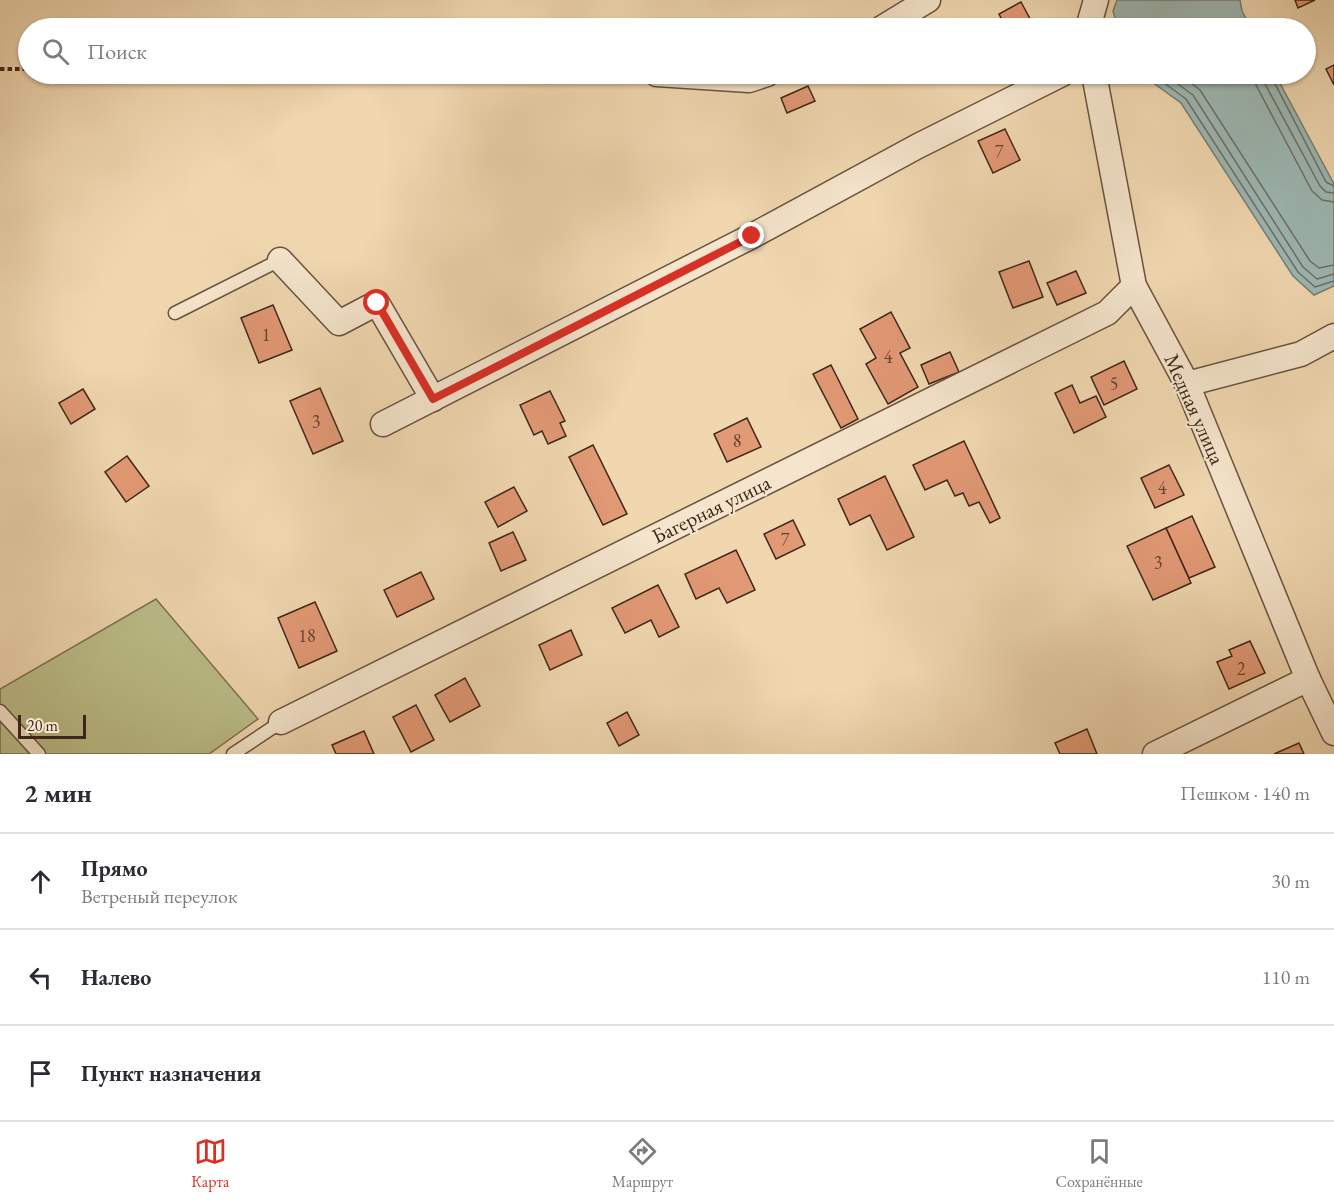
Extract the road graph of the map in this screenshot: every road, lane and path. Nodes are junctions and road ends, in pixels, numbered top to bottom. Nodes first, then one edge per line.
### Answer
1 (928, 0) edge
2 (1096, 0) edge
3 (898, 18) edge
4 (1091, 18) edge
5 (0, 69) edge
6 (18, 69) edge
7 (1042, 84) edge
8 (1096, 84) edge
9 (280, 260) joint
10 (1134, 286) junction
11 (175, 313) dead end
12 (1334, 336) edge
13 (1187, 384) junction
14 (433, 399) junction
15 (382, 424) dead end
16 (1308, 679) junction
17 (0, 711) edge
18 (281, 722) joint
19 (1334, 733) edge
20 (39, 754) edge
21 (233, 754) edge
22 (1155, 754) edge

1 - 3 street
2 - 4 street
5 - 6 path
7 - 14 street
8 - 10 street, Медная улица
9 - 11 lane
9 - 14 street
10 - 13 street, Медная улица
10 - 18 street, Багерная улица
12 - 13 street
13 - 16 street, Медная улица
14 - 15 street
16 - 19 street, Медная улица
16 - 22 street
17 - 20 lane
18 - 21 lane

